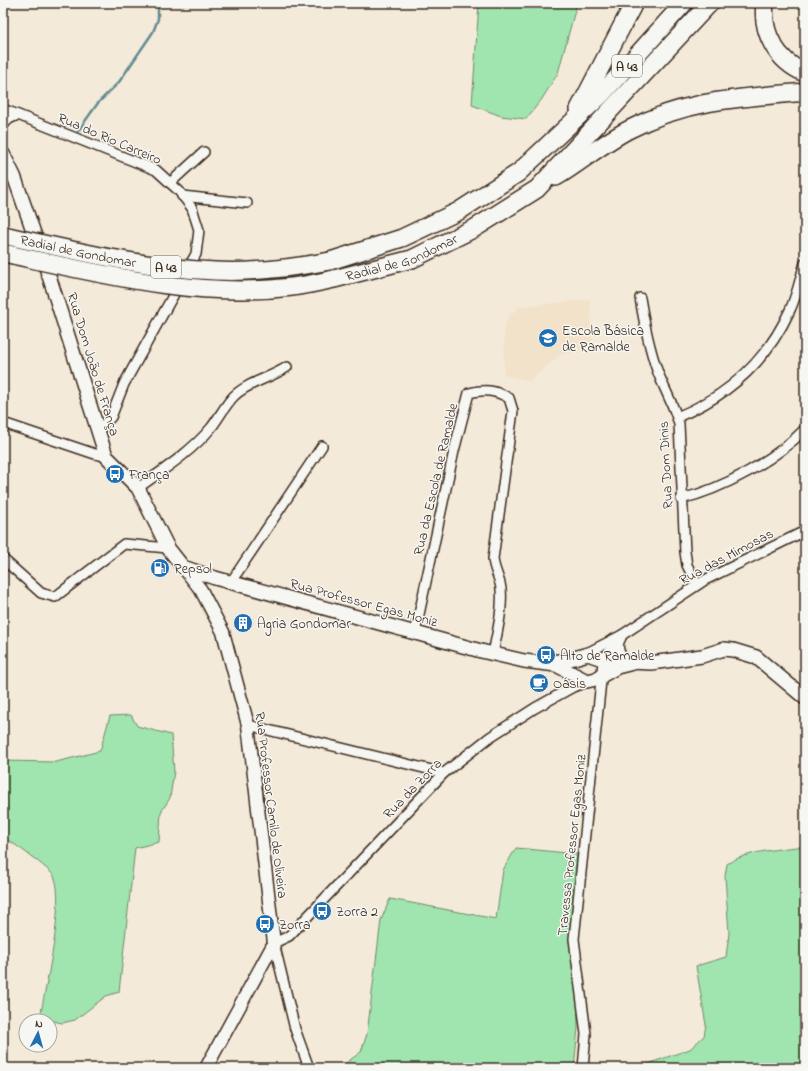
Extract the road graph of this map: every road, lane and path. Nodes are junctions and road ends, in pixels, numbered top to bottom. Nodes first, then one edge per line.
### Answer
1 (634, 3) edge
2 (684, 3) edge
3 (710, 3) edge
4 (765, 3) edge
5 (805, 73) edge
6 (805, 92) edge
7 (3, 109) edge
8 (18, 115) junction
9 (3, 125) edge
10 (568, 127) junction
11 (204, 152) dead end
12 (3, 154) edge
13 (170, 183) junction
14 (537, 188) junction
15 (182, 196) junction
16 (247, 203) dead end
17 (3, 235) edge
18 (3, 254) edge
19 (805, 263) edge
20 (640, 298) dead end
21 (287, 367) dead end
22 (677, 417) junction
23 (3, 423) edge
24 (805, 429) edge
25 (98, 431) junction
26 (322, 446) dead end
27 (106, 456) junction
28 (138, 488) junction
29 (681, 499) junction
30 (805, 531) edge
31 (168, 548) junction
32 (3, 559) edge
33 (183, 567) junction
34 (230, 582) junction
35 (697, 585) junction
36 (415, 633) junction
37 (622, 635) junction
38 (493, 654) junction
39 (539, 662) junction
40 (633, 663) junction
41 (593, 676) junction
42 (805, 698) edge
43 (248, 725) junction
44 (444, 773) junction
45 (274, 943) junction
46 (206, 1068) edge
47 (309, 1068) edge
48 (584, 1068) edge

1 - 10 highway
2 - 10 highway, Radial de Gondomar / A 43
3 - 14 highway, Radial de Gondomar / A 43
4 - 5 highway
6 - 14 highway
7 - 8 street, Rua do Rio Carreiro
8 - 9 street
8 - 13 street, Rua do Rio Carreiro
10 - 17 highway, Radial de Gondomar / A 43, bridge
11 - 13 street
12 - 25 main road, Rua Dom João de França
13 - 15 street, Rua do Rio Carreiro
14 - 18 highway, Radial de Gondomar / A 43, bridge
15 - 16 street
15 - 25 street, Rua do Rio Carreiro
19 - 22 street
20 - 22 street, Rua Dom Dinis
21 - 28 street
22 - 29 street, Rua Dom Dinis
23 - 27 street
24 - 29 street
25 - 27 main road, Rua Dom João de França
26 - 34 street
27 - 28 main road, Rua Dom João de França
28 - 31 main road, Rua Dom João de França
29 - 35 street, Rua Dom Dinis
30 - 35 street, Rua das Mimosas
31 - 32 street
31 - 33 main road, Rua Dom João de França
33 - 34 main road, Rua Professor Egas Moniz
33 - 43 street, Rua Professor Camilo de Oliveira
34 - 36 main road, Rua Professor Egas Moniz
35 - 37 street, Rua das Mimosas
36 - 38 main road, Rua Professor Egas Moniz
36 - 38 street, Rua da Escola de Ramalde
37 - 40 street
37 - 41 street, Rua das Mimosas
37 - 41 street, Rua das Mimosas
38 - 39 main road, Rua Professor Egas Moniz
39 - 41 main road, Rua Professor Egas Moniz
39 - 41 main road, Rua Professor Egas Moniz
40 - 41 main road, Rua Professor Egas Moniz
40 - 41 main road, Rua Professor Egas Moniz
40 - 42 main road, Rua Professor Egas Moniz
41 - 44 street, Rua da Zorra
41 - 48 street, Travessa Professor Egas Moniz
43 - 44 street
43 - 45 street, Rua Professor Camilo de Oliveira
44 - 45 street, Rua da Zorra
45 - 46 street
45 - 47 street

